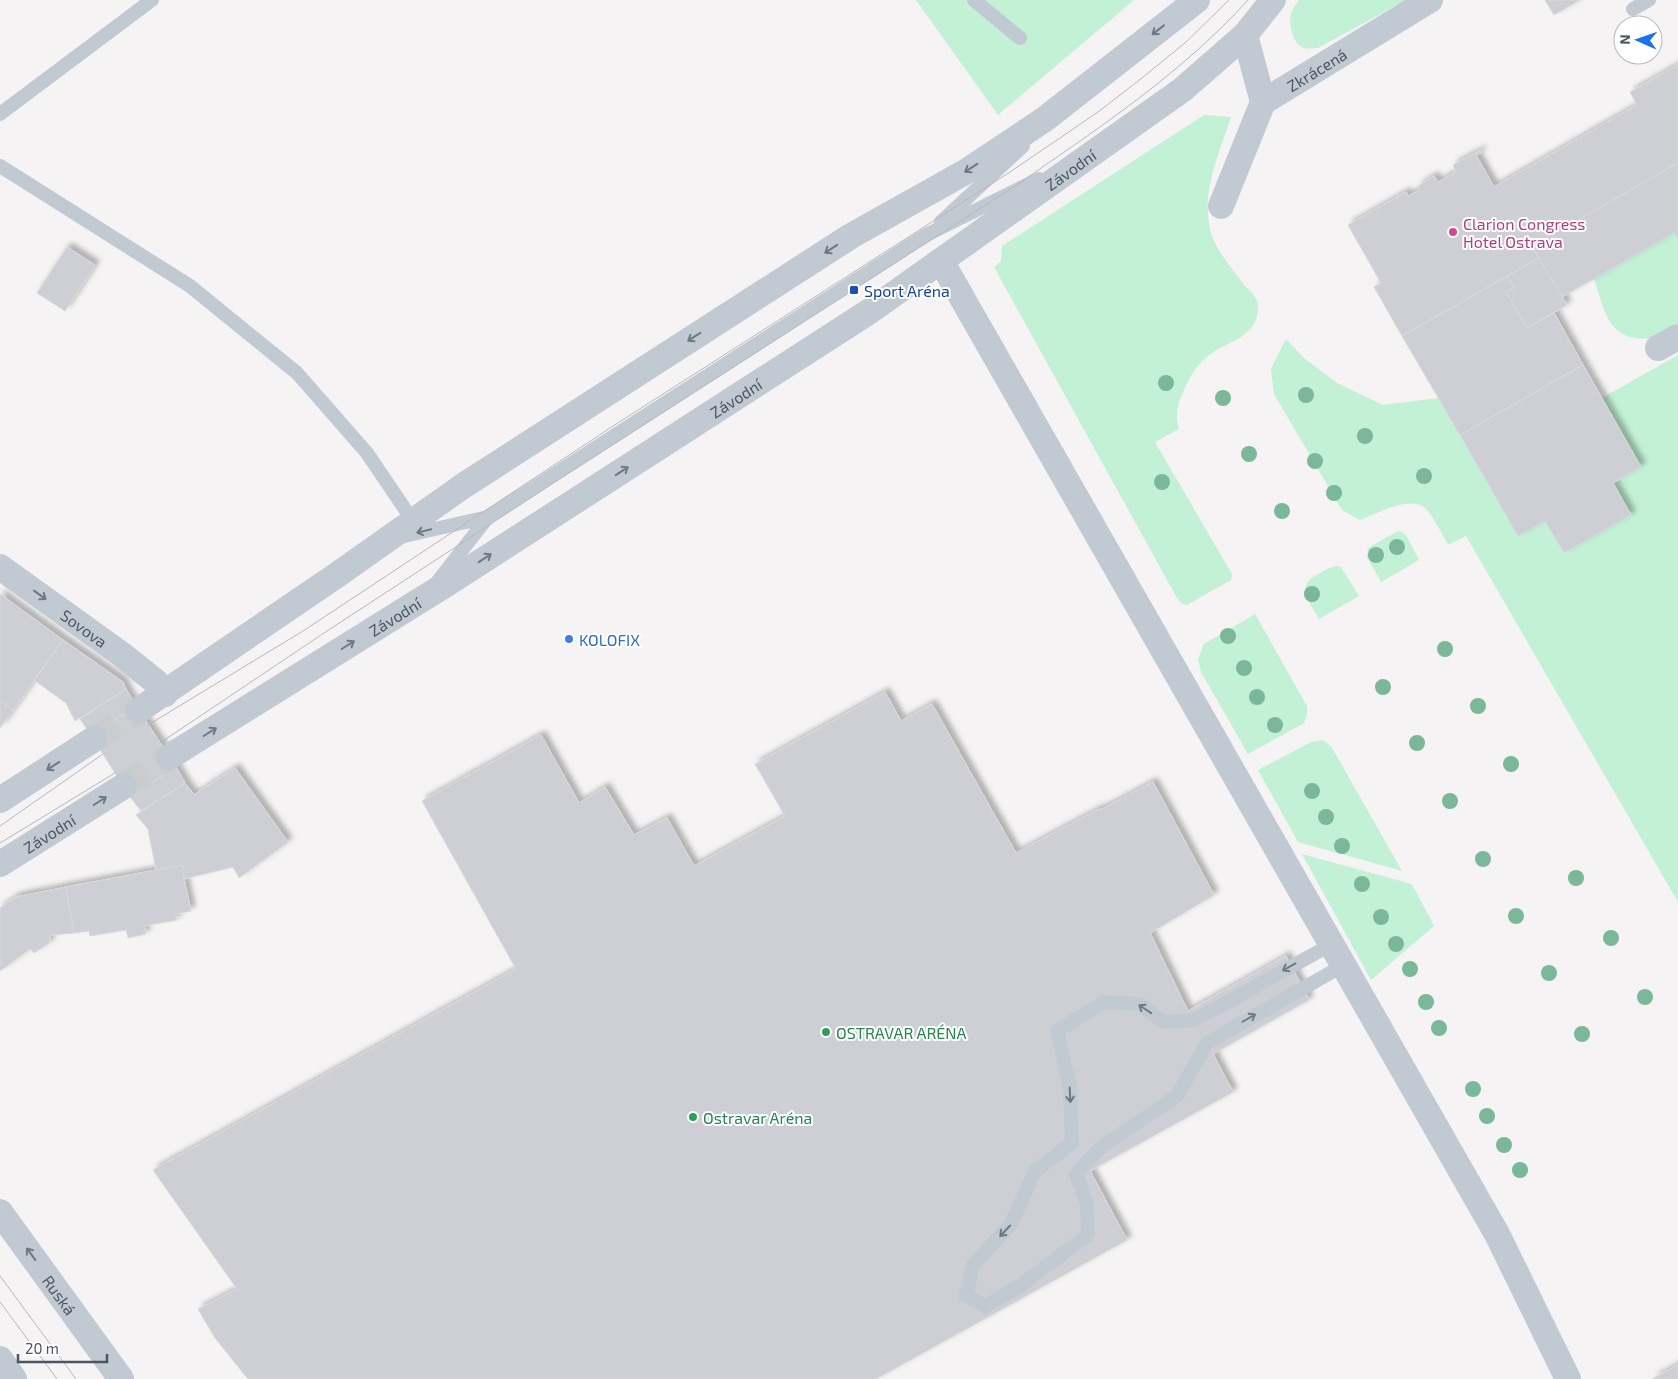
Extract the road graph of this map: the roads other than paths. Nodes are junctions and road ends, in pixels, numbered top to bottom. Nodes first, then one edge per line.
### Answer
1 (152, 0) edge
2 (974, 0) edge
3 (1197, 0) edge
4 (1273, 0) edge
5 (1430, 0) edge
6 (1649, 0) edge
7 (1632, 9) dead end
8 (1245, 35) junction
9 (1020, 38) dead end
10 (1070, 101) junction
11 (1263, 102) junction
12 (0, 114) edge
13 (1094, 152) junction
14 (0, 166) edge
15 (1221, 206) dead end
16 (926, 235) junction
17 (941, 261) junction
18 (488, 517) junction
19 (413, 521) junction
20 (388, 539) junction
21 (0, 567) edge
22 (425, 597) junction
23 (165, 694) junction
24 (139, 710) tunnel mouth
25 (94, 739) tunnel mouth
26 (169, 757) tunnel mouth
27 (124, 786) tunnel mouth
28 (0, 800) edge
29 (0, 864) edge
30 (1338, 954) junction
31 (0, 1212) edge
32 (0, 1359) edge
33 (14, 1379) edge
34 (121, 1379) edge
35 (1568, 1379) edge

1 - 12 lane
2 - 9 lane
3 -> 10 street
4 - 8 street, Závodní
5 - 11 street, Zkrácená
6 - 7 lane
8 - 11 street
8 - 13 street, Závodní
10 - 16 lane
10 -> 19 street
11 - 15 street
13 - 16 lane
13 - 17 street, Závodní
14 - 19 lane
16 - 18 lane
22 -> 17 street, Závodní
17 - 30 street
18 -> 20 lane
18 - 22 lane
19 - 20 street
20 - 23 street
21 -> 23 street, Sovova
26 -> 22 street, Závodní
23 - 24 street
25 -> 28 street
29 -> 27 street, Závodní
30 -> 30 lane
30 - 35 street
34 -> 31 street, Ruská
32 - 33 street

